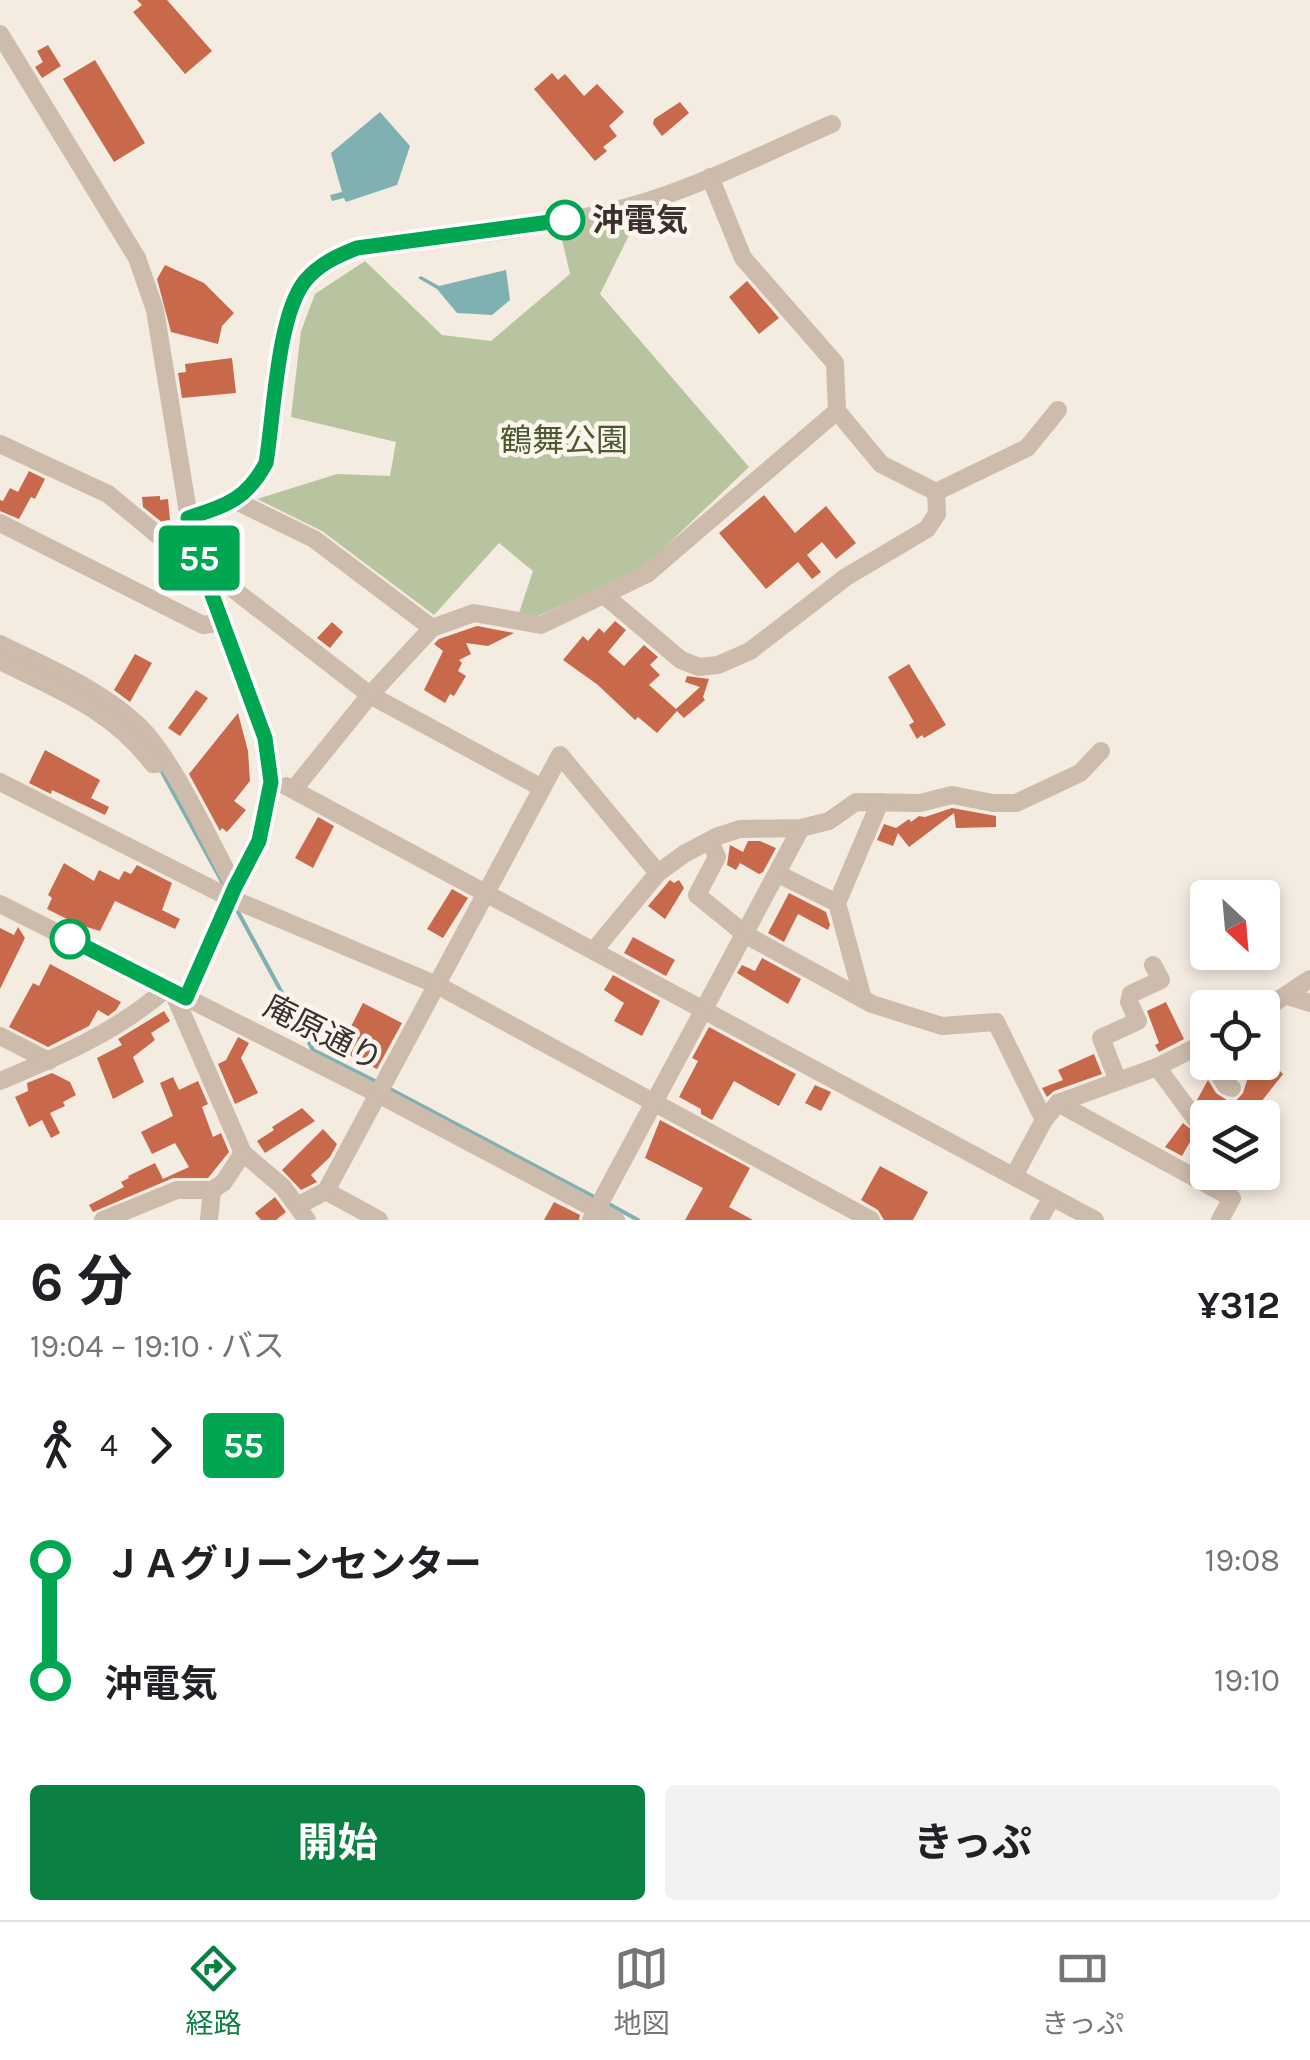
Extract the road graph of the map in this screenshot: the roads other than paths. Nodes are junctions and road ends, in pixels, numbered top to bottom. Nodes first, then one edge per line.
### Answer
1 (0, 34) edge
2 (832, 124) dead end
3 (710, 177) junction
4 (1058, 410) dead end
5 (837, 411) junction
6 (0, 444) edge
7 (936, 492) junction
8 (236, 501) junction
9 (188, 518) junction
10 (0, 524) edge
11 (200, 560) junction
12 (604, 595) junction
13 (222, 622) junction
14 (432, 628) junction
15 (0, 644) edge
16 (0, 661) edge
17 (370, 695) junction
18 (1101, 751) dead end
19 (168, 765) junction
20 (0, 782) edge
21 (271, 782) junction
22 (294, 788) junction
23 (542, 788) junction
24 (880, 802) junction
25 (801, 828) junction
26 (710, 841) junction
27 (658, 873) junction
28 (778, 874) junction
29 (232, 892) junction
30 (487, 892) junction
31 (837, 903) junction
32 (0, 904) edge
33 (746, 934) junction
34 (596, 949) junction
35 (1153, 965) dead end
36 (1310, 979) edge
37 (437, 985) junction
38 (175, 992) junction
39 (1288, 996) junction
40 (864, 999) junction
41 (1280, 1001) edge
42 (1310, 1003) edge
43 (706, 1010) junction
44 (0, 1036) edge
45 (1190, 1053) edge
46 (49, 1061) junction
47 (1157, 1067) junction
48 (1222, 1080) edge
49 (0, 1081) edge
50 (1118, 1081) junction
51 (1232, 1088) dead end
52 (378, 1094) junction
53 (1058, 1102) junction
54 (655, 1103) junction
55 (1190, 1112) edge
56 (1044, 1120) junction
57 (244, 1153) junction
58 (1014, 1176) junction
59 (212, 1190) junction
60 (326, 1192) junction
61 (1052, 1196) junction
62 (303, 1213) edge
63 (594, 1215) edge
64 (103, 1220) edge
65 (209, 1220) edge
66 (379, 1220) edge
67 (616, 1220) edge
68 (871, 1220) edge
69 (1039, 1220) edge
70 (1095, 1220) edge
71 (1220, 1220) edge

1 - 9 street
2 - 3 street
3 - 5 street
3 - 8 street
4 - 7 street
5 - 7 street
5 - 12 street
6 - 11 street
7 - 12 street
8 - 9 street
8 - 14 street
9 - 11 street
10 - 13 street
11 - 13 street
11 - 17 street
12 - 14 street
13 - 21 street
14 - 17 street
15 - 19 street
16 - 19 street
17 - 22 street
17 - 23 street
18 - 24 street
19 - 29 street
20 - 29 street
21 - 22 street
21 - 29 street
22 - 30 street
23 - 27 street
23 - 30 street
24 - 25 street
24 - 31 street
25 - 26 street
25 - 28 street
26 - 27 street
26 - 33 street
27 - 34 street
28 - 31 street
28 - 33 street
29 - 37 street
29 - 38 street
30 - 34 street
30 - 37 street
31 - 40 street
32 - 38 street, 庵原通り
33 - 40 street
33 - 43 street
34 - 43 street
35 - 50 street
36 - 39 street
37 - 52 street
37 - 54 street
38 - 46 street
38 - 52 street, 庵原通り
38 - 57 street
39 - 41 street
39 - 42 street
40 - 56 street
43 - 54 street
43 - 58 street
44 - 46 street
45 - 47 street
46 - 49 street
47 - 50 street
47 - 55 street
48 - 51 street
50 - 53 street
52 - 60 street
52 - 63 street, 庵原通り
53 - 56 street
53 - 71 street
54 - 63 street
54 - 68 street
56 - 58 street
57 - 59 street
57 - 62 street
58 - 61 street
59 - 64 street
59 - 65 street
60 - 62 street
60 - 66 street
61 - 69 street
61 - 70 street
63 - 67 street, 庵原通り

